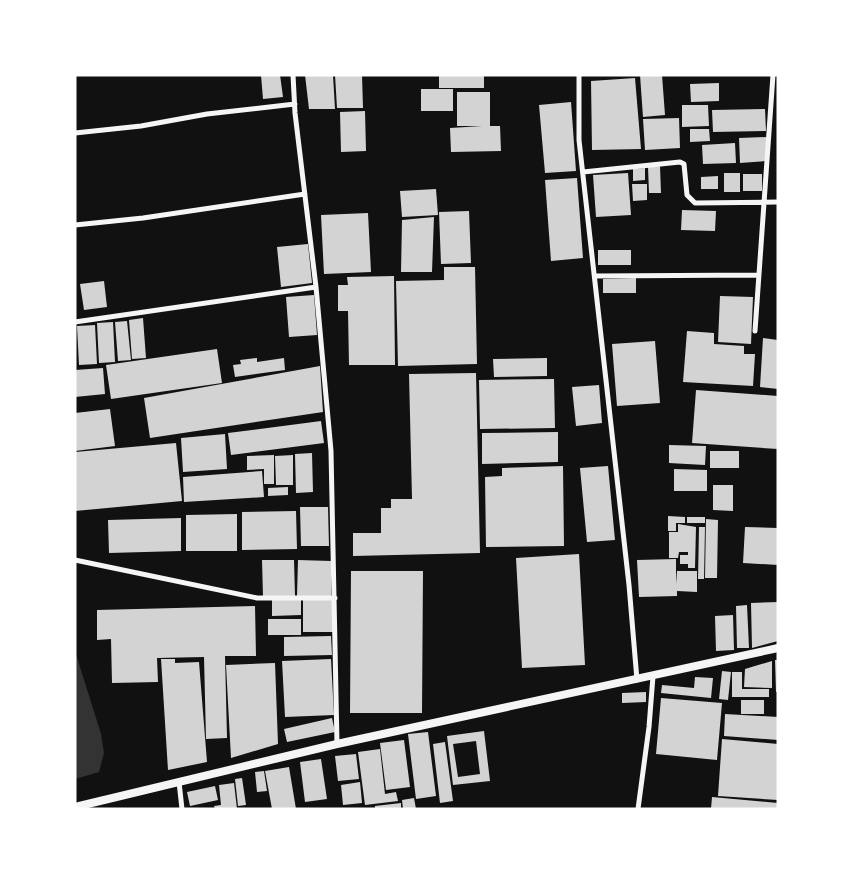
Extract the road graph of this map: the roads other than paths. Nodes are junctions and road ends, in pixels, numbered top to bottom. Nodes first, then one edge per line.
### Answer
1 (293, 75) edge
2 (579, 75) edge
3 (773, 75) edge
4 (295, 104) junction
5 (75, 133) edge
6 (583, 172) junction
7 (305, 194) junction
8 (778, 202) edge
9 (764, 204) junction
10 (75, 225) edge
11 (758, 274) junction
12 (594, 276) junction
13 (316, 288) junction
14 (75, 322) edge
15 (755, 331) dead end
16 (75, 560) edge
17 (335, 598) junction
18 (778, 648) edge
19 (653, 676) junction
20 (637, 680) junction
21 (337, 744) junction
22 (179, 782) junction
23 (75, 807) edge
24 (182, 809) edge
25 (638, 809) edge

1 - 4 street
2 - 6 street
3 - 9 street
4 - 5 street
4 - 7 street
6 - 9 street
6 - 12 street
7 - 10 street
7 - 13 street
8 - 9 street
9 - 11 street
11 - 12 street
11 - 15 street
12 - 20 street
13 - 14 street
13 - 17 street
16 - 17 street
17 - 21 street
18 - 19 main road
19 - 20 main road
19 - 25 street
20 - 21 main road
21 - 22 main road
22 - 23 main road
22 - 24 street

